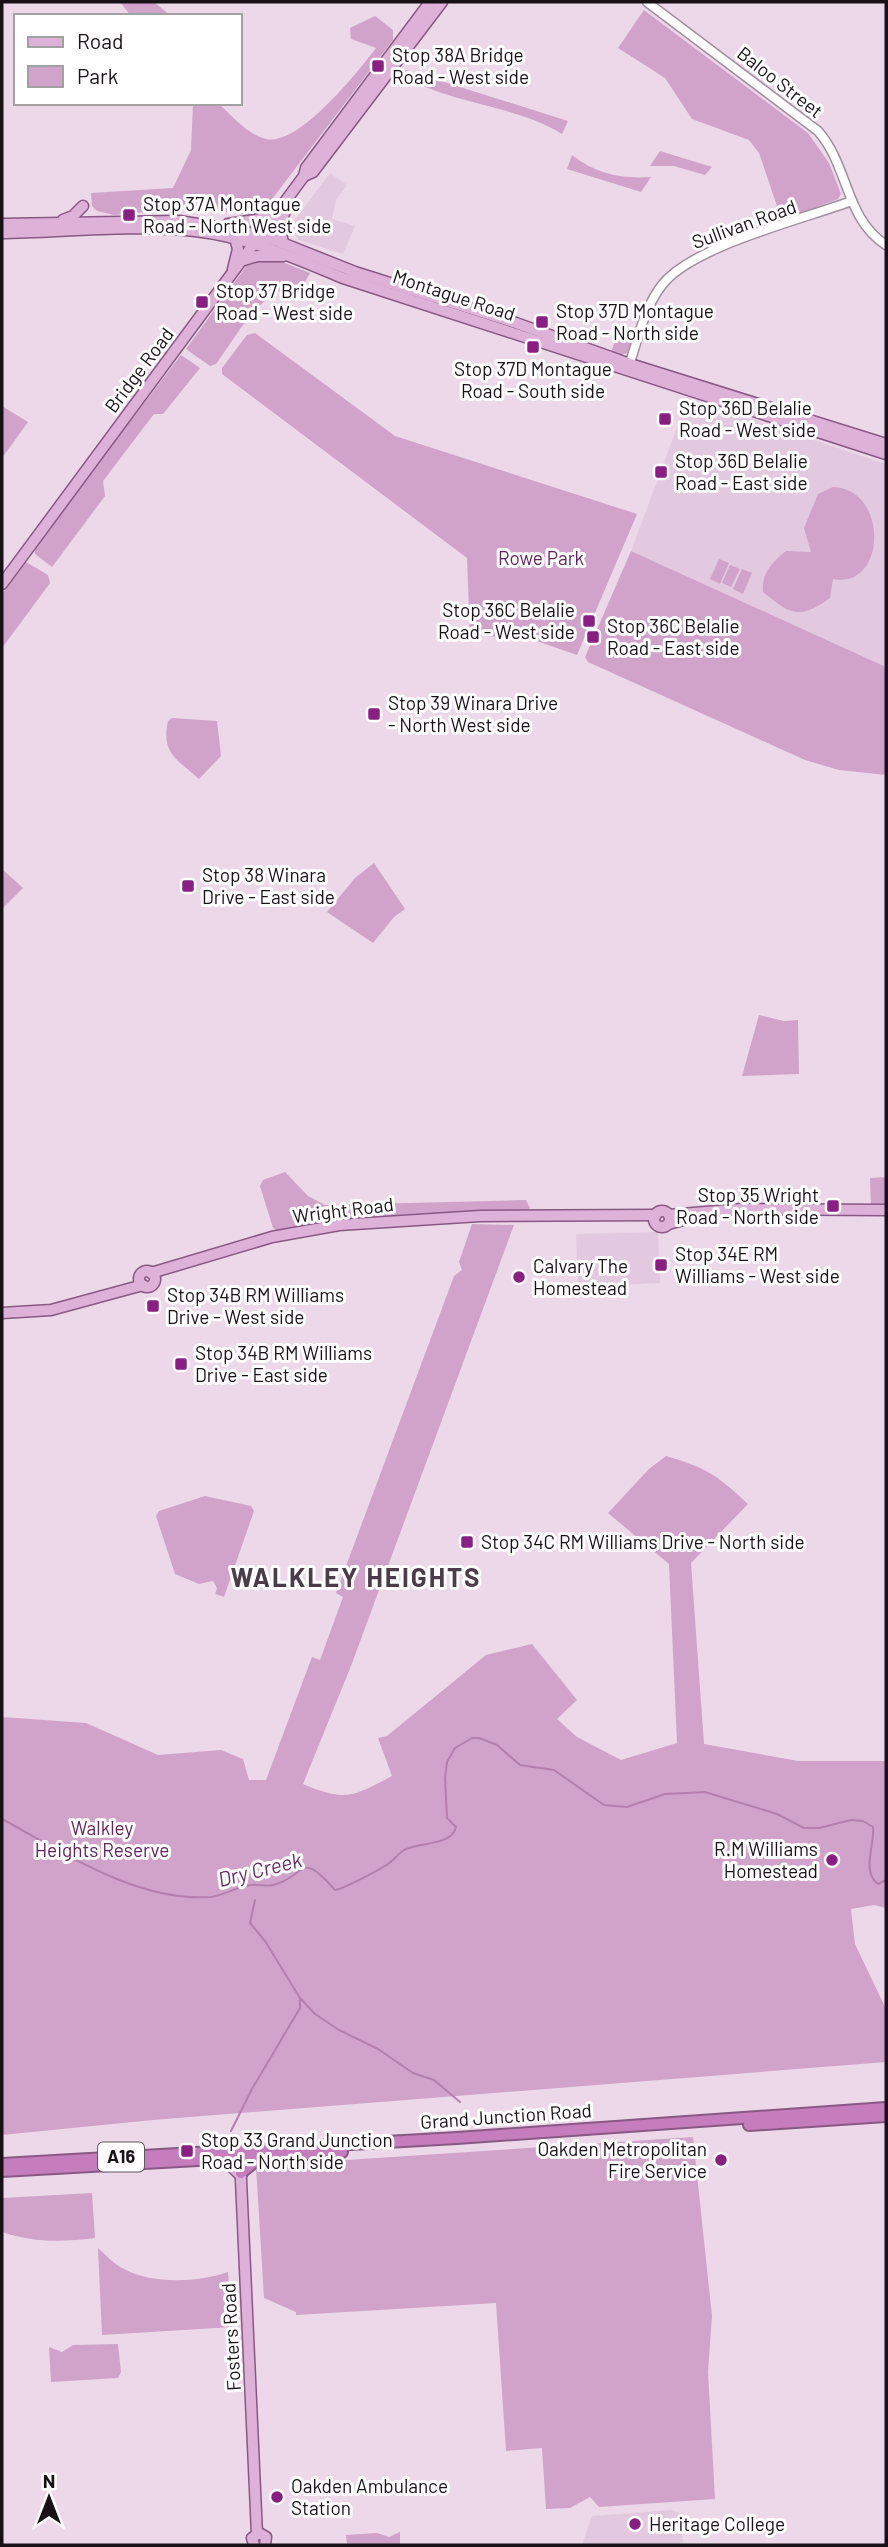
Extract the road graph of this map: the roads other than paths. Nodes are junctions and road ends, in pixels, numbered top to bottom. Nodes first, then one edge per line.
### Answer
1 (430, 2) edge
2 (442, 2) edge
3 (647, 2) edge
4 (388, 67) junction
5 (289, 197) junction
6 (852, 201) junction
7 (83, 206) dead end
8 (274, 217) junction
9 (53, 223) junction
10 (2, 224) edge
11 (210, 225) junction
12 (85, 227) junction
13 (2, 233) edge
14 (235, 238) junction
15 (258, 240) junction
16 (283, 243) junction
17 (886, 245) edge
18 (292, 256) junction
19 (243, 261) junction
20 (229, 280) junction
21 (629, 367) junction
22 (886, 444) edge
23 (886, 454) edge
24 (2, 584) edge
25 (820, 1208) junction
26 (746, 1210) junction
27 (886, 1210) edge
28 (886, 1215) edge
29 (716, 1216) junction
30 (668, 1219) junction
31 (670, 1235) dead end
32 (2, 1313) edge
33 (886, 2108) edge
34 (886, 2116) edge
35 (689, 2125) junction
36 (240, 2155) junction
37 (260, 2157) junction
38 (215, 2160) junction
39 (2, 2164) edge
40 (2, 2171) edge
41 (241, 2174) junction
42 (259, 2534) junction
43 (254, 2545) edge
44 (265, 2545) edge

1 - 4 main road, Bridge Road
2 - 4 main road, Bridge Road
3 - 6 street, Baloo Street
4 - 5 main road, Bridge Road
5 - 8 main road, Bridge Road
5 - 16 main road
6 - 17 street, Baloo Street
6 - 21 street, Sullivan Road
7 - 9 main road
8 - 11 main road
8 - 15 main road, Bridge Road
9 - 10 main road, Montague Road
9 - 12 main road, Montague Road
11 - 12 main road, Montague Road
11 - 15 main road, Montague Road
12 - 13 main road, Montague Road
12 - 14 main road, Montague Road
14 - 15 main road, Montague Road
14 - 20 main road
15 - 16 main road, Montague Road
15 - 18 main road, Montague Road
15 - 19 main road, Bridge Road
16 - 21 main road, Montague Road
18 - 19 main road
18 - 21 main road, Montague Road
19 - 20 main road, Bridge Road
20 - 24 main road, Bridge Road
21 - 22 main road, Montague Road
21 - 23 main road, Montague Road
25 - 26 main road
25 - 27 main road
25 - 28 main road
26 - 29 main road
26 - 30 main road
29 - 30 main road
29 - 31 main road
30 - 32 main road, Wright Road
33 - 35 highway, Grand Junction Road / A16
34 - 35 highway, Grand Junction Road / A16
35 - 36 highway, Grand Junction Road / A16
35 - 37 highway, Grand Junction Road / A16
36 - 37 highway, Grand Junction Road / A16
36 - 38 highway, Grand Junction Road / A16
36 - 39 highway, Grand Junction Road / A16
36 - 41 main road, Fosters Road
37 - 41 highway
38 - 40 highway, Grand Junction Road / A16
38 - 41 main road
41 - 42 main road, Fosters Road
42 - 43 main road
42 - 44 main road

